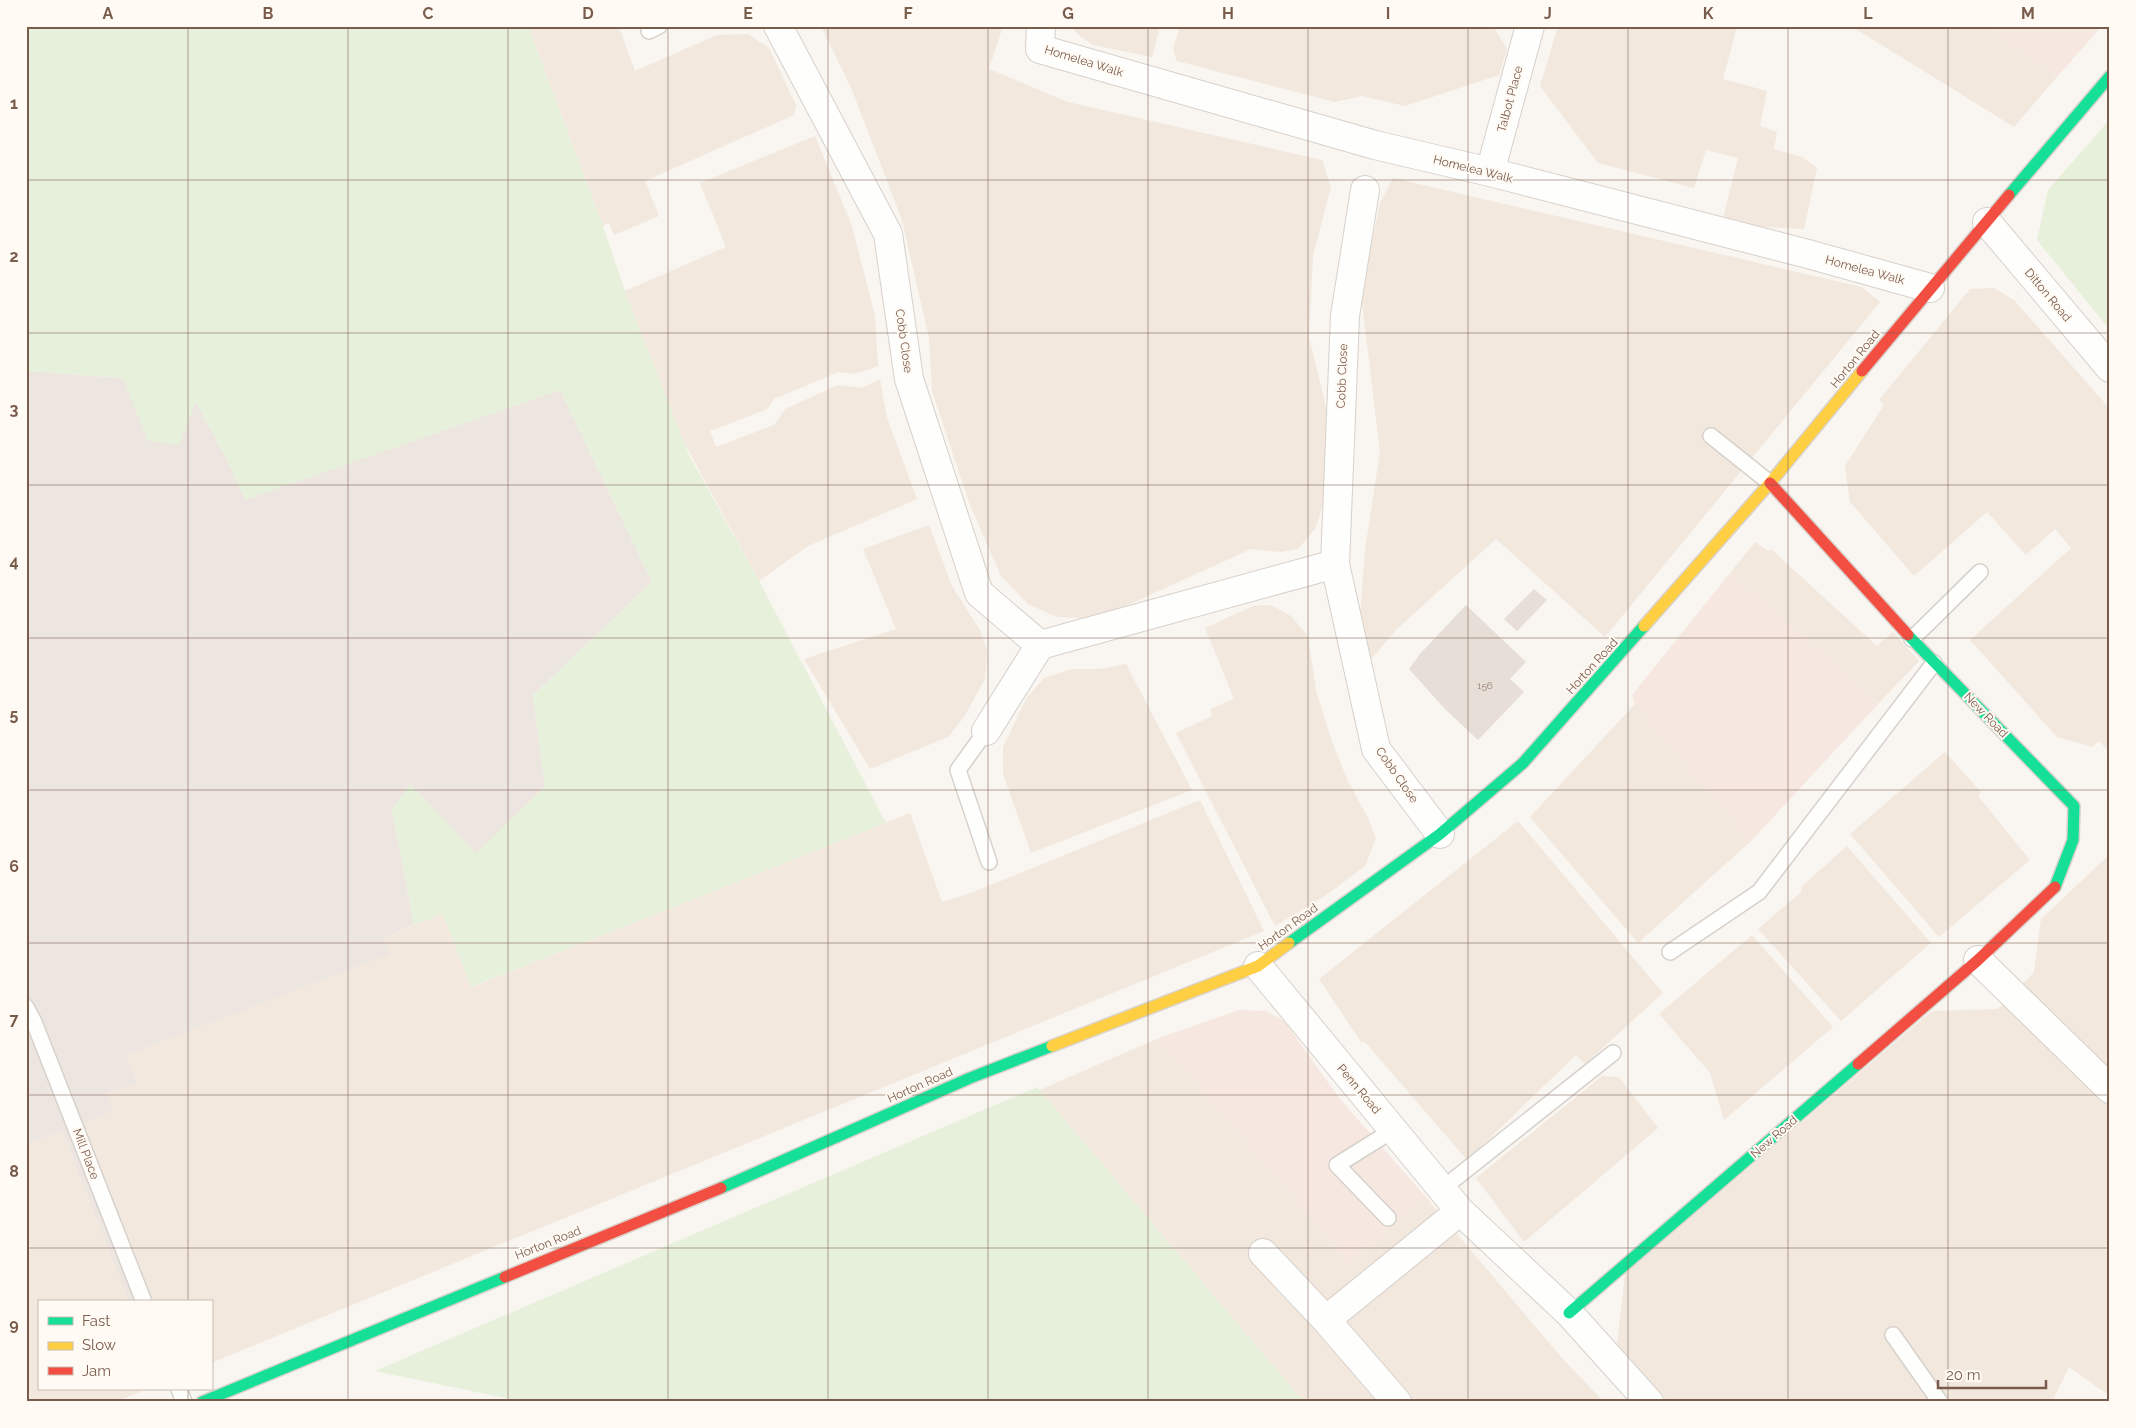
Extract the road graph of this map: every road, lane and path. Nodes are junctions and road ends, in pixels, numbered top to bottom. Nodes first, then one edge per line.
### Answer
1 (778, 26) edge
2 (1041, 26) edge
3 (1530, 26) edge
4 (2110, 76) edge
5 (1490, 172) junction
6 (1365, 190) dead end
7 (1987, 222) junction
8 (1930, 288) junction
9 (2110, 368) edge
10 (1712, 436) dead end
11 (1770, 483) junction
12 (1335, 564) junction
13 (1980, 572) dead end
14 (1912, 639) junction
15 (1040, 645) junction
16 (1934, 663) junction
17 (986, 731) joint
18 (1440, 834) junction
19 (989, 862) dead end
20 (1670, 952) dead end
21 (1978, 960) junction
22 (1258, 966) junction
23 (26, 1007) edge
24 (1613, 1053) dead end
25 (2110, 1089) edge
26 (1393, 1130) junction
27 (1442, 1190) junction
28 (1460, 1211) junction
29 (1388, 1218) dead end
30 (1263, 1253) dead end
31 (143, 1300) edge
32 (1569, 1313) junction
33 (1326, 1320) junction
34 (1893, 1335) dead end
35 (179, 1390) edge
36 (184, 1402) edge
37 (202, 1402) edge
38 (1397, 1402) edge
39 (1650, 1402) edge
40 (1940, 1402) edge

1 - 15 street, Cobb Close
2 - 5 street, Homelea Walk
3 - 5 street, Talbot Place
4 - 7 main road, Horton Road
5 - 8 street, Homelea Walk
6 - 12 street, Cobb Close
7 - 8 main road, Horton Road
7 - 9 street, Ditton Road
8 - 11 main road, Horton Road
10 - 11 lane
11 - 14 main road, New Road
11 - 18 main road, Horton Road
12 - 15 street
12 - 18 street, Cobb Close
13 - 14 lane
14 - 16 main road, New Road
15 - 17 street
16 - 20 lane
16 - 21 main road, New Road
17 - 19 lane
18 - 22 main road, Horton Road
21 - 25 street
21 - 32 main road, New Road
22 - 26 street, Penn Road
22 - 37 main road, Horton Road
23 - 31 lane, Mill Place
24 - 27 lane
26 - 27 street, Penn Road
26 - 29 lane
27 - 28 street, Penn Road
28 - 32 street, Penn Road
28 - 33 street
30 - 33 street
32 - 39 street, Penn Road
33 - 38 street
34 - 40 lane
35 - 36 lane

